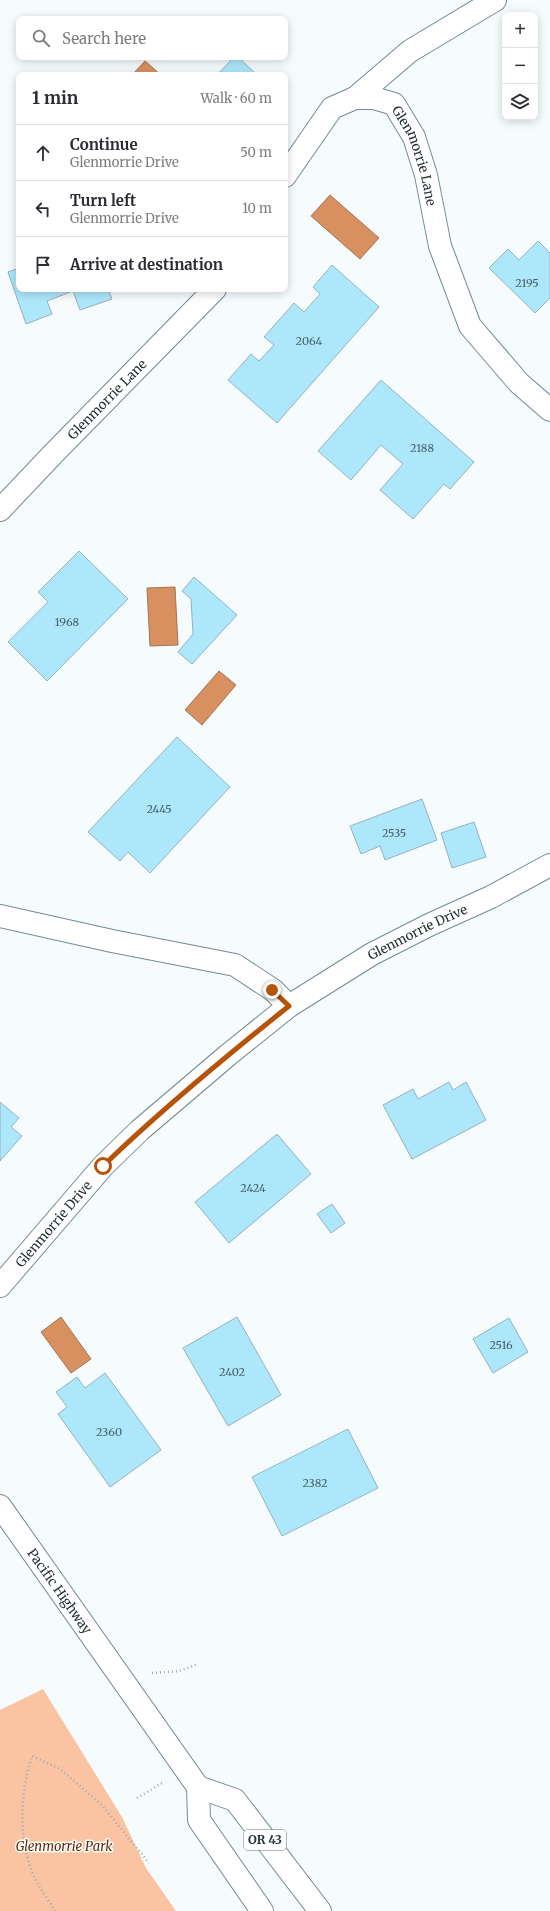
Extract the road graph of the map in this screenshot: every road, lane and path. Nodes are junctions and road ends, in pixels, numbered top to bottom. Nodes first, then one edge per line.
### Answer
1 (495, 0) edge
2 (355, 98) junction
3 (288, 172) edge
4 (212, 292) edge
5 (550, 410) edge
6 (0, 510) edge
7 (550, 865) edge
8 (0, 916) edge
9 (289, 1006) junction
10 (0, 1286) edge
11 (0, 1506) edge
12 (198, 1664) dead end
13 (120, 1676) junction
14 (198, 1787) junction
15 (149, 1863) dead end
16 (55, 1911) edge
17 (262, 1911) edge
18 (320, 1911) edge

1 - 2 street
2 - 3 street, Glenmorrie Lane
2 - 5 street, Glenmorrie Lane
4 - 6 street, Glenmorrie Lane
7 - 9 street, Glenmorrie Drive
8 - 9 street
9 - 10 street, Glenmorrie Drive
11 - 13 street, Pacific Highway
12 - 13 path
13 - 14 street, Pacific Highway
14 - 17 street
14 - 18 street, OR 43
15 - 16 path

